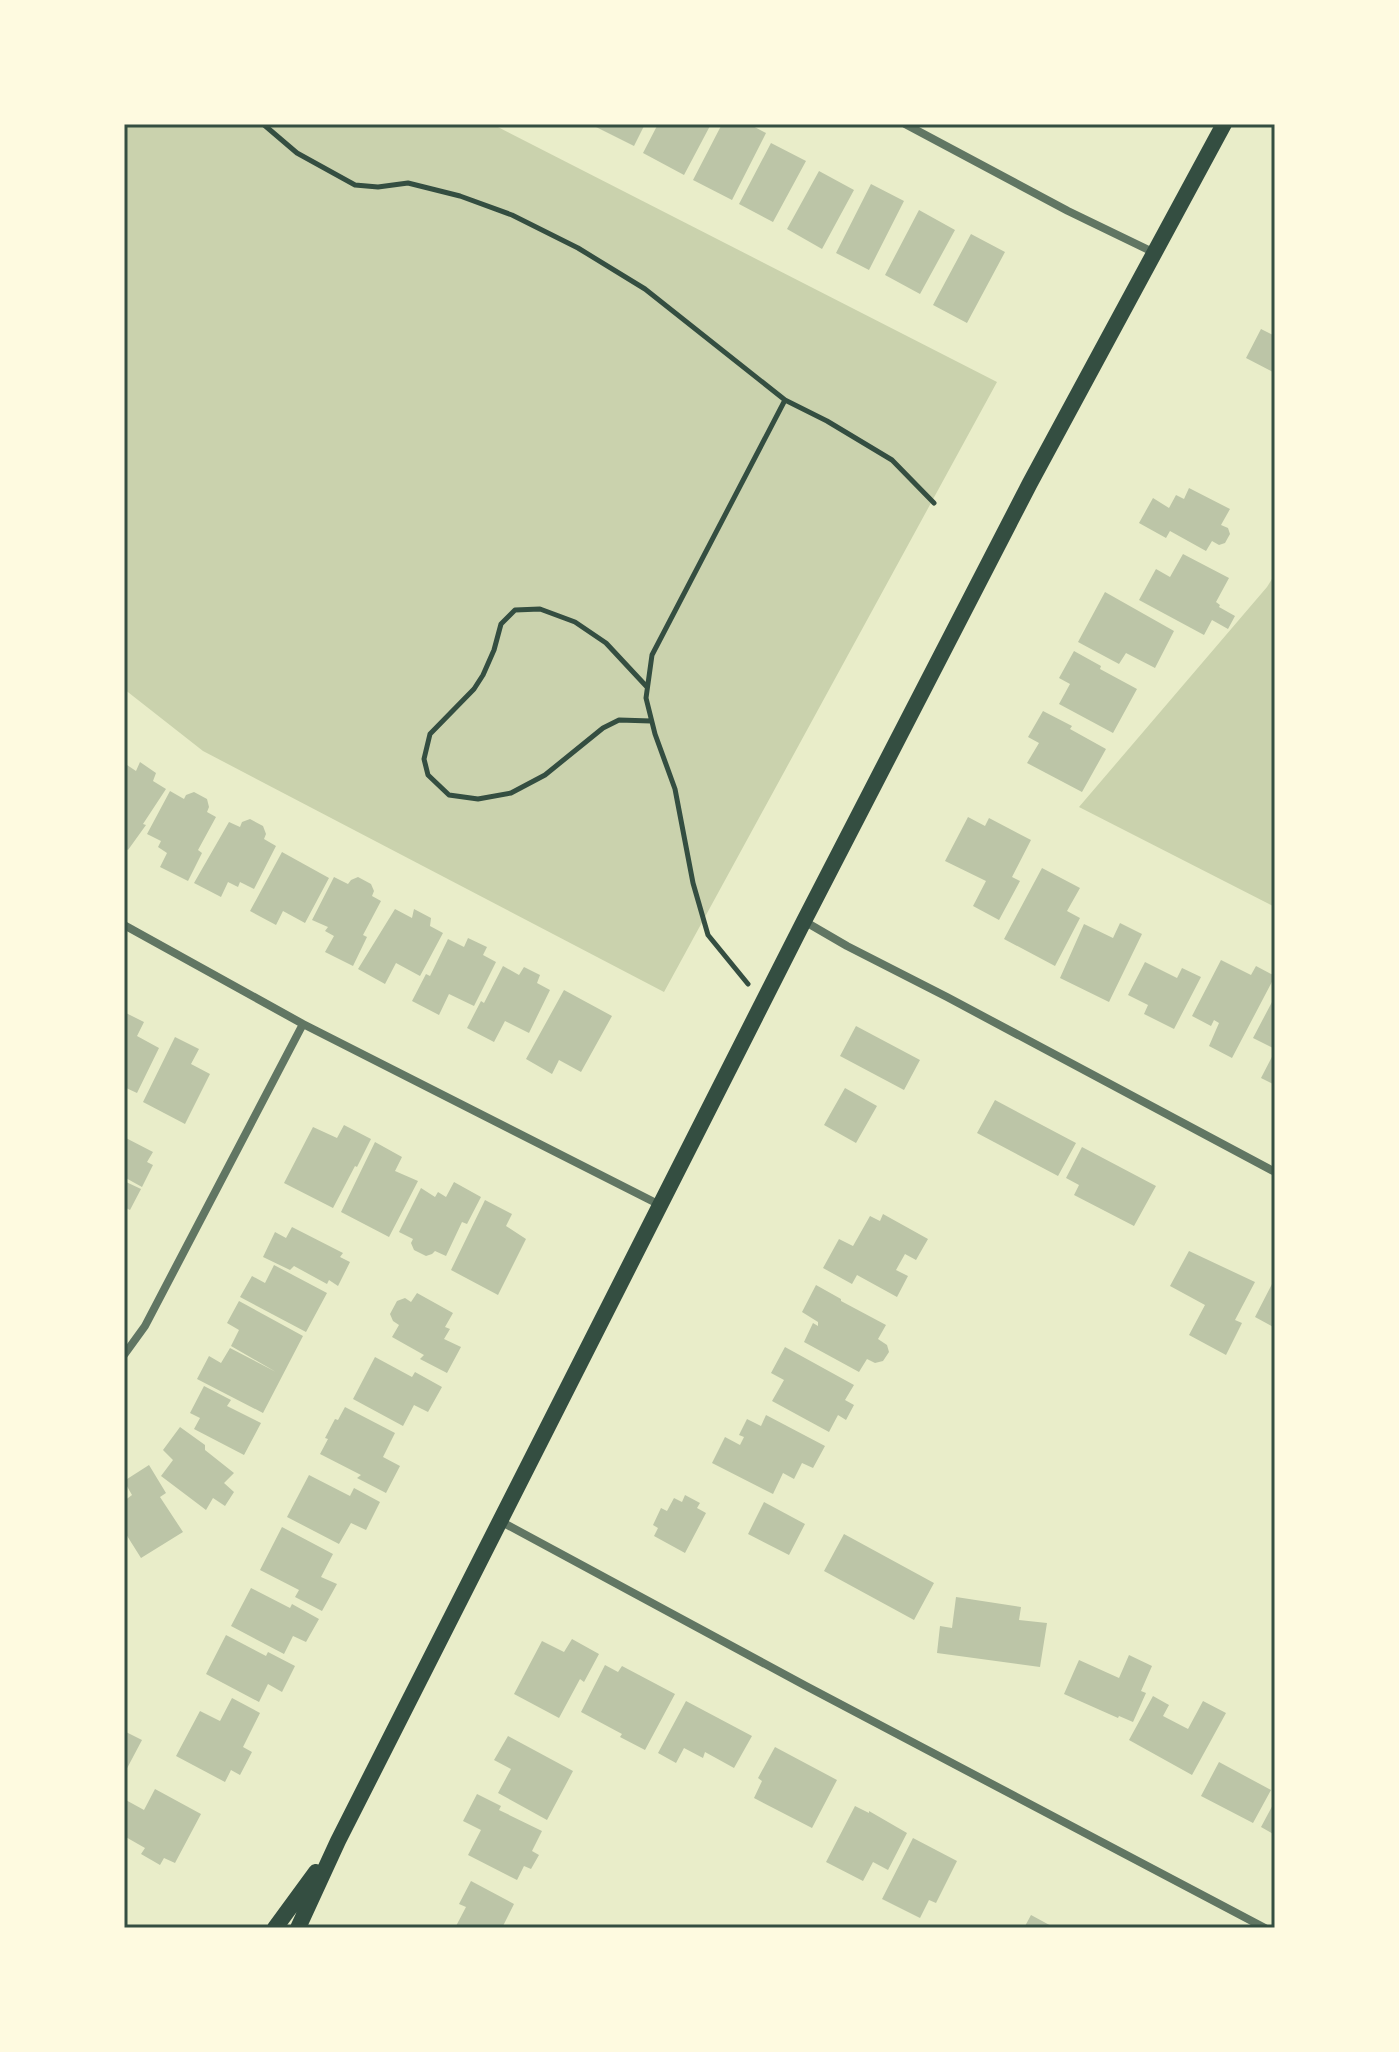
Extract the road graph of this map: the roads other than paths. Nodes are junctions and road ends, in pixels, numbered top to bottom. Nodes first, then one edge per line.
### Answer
1 (905, 124) edge
2 (1224, 124) edge
3 (1155, 253) junction
4 (804, 921) junction
5 (124, 925) edge
6 (303, 1024) junction
7 (1275, 1172) edge
8 (660, 1205) junction
9 (124, 1355) edge
10 (500, 1521) junction
11 (338, 1841) junction
12 (275, 1928) edge
13 (298, 1928) edge
14 (1265, 1928) edge

1 - 3 street
2 - 3 main road
3 - 4 main road
4 - 7 street
4 - 8 main road
5 - 6 street
6 - 8 street
6 - 9 street
8 - 10 main road
10 - 11 main road
10 - 14 street
11 - 12 main road
11 - 13 main road

